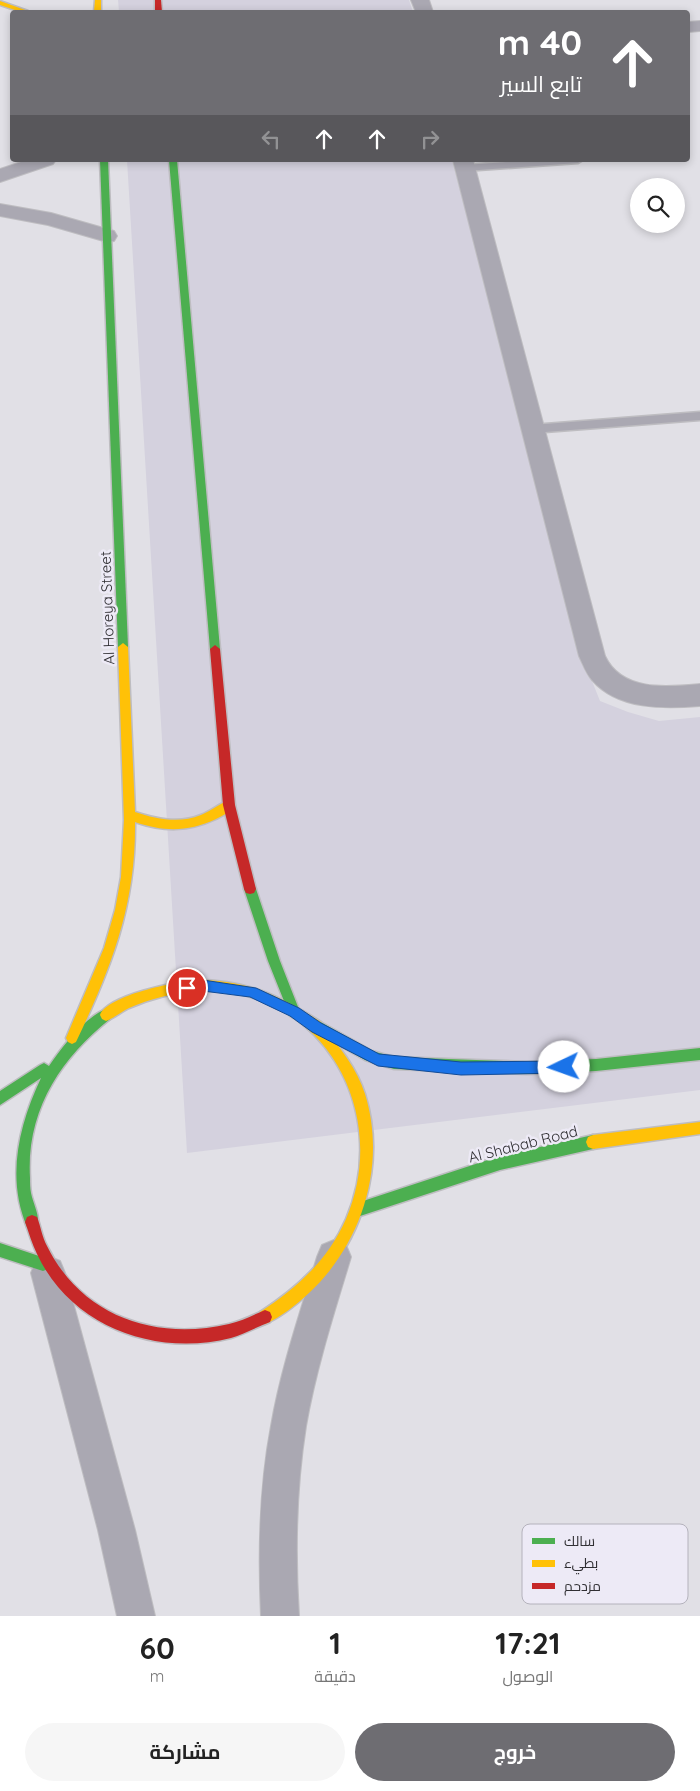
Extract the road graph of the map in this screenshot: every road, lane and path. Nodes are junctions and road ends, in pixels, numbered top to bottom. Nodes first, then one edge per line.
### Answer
1 (0, 3) edge
2 (20, 10) edge
3 (40, 162) edge
4 (104, 162) edge
5 (173, 162) edge
6 (521, 162) edge
7 (464, 164) edge
8 (0, 176) edge
9 (0, 210) edge
10 (107, 236) junction
11 (700, 416) edge
12 (532, 430) junction
13 (700, 695) edge
14 (229, 804) junction
15 (130, 815) junction
16 (294, 1012) junction
17 (316, 1028) junction
18 (69, 1043) junction
19 (700, 1054) edge
20 (50, 1066) junction
21 (0, 1099) edge
22 (700, 1128) edge
23 (357, 1210) junction
24 (0, 1250) edge
25 (335, 1255) junction
26 (46, 1268) junction
27 (136, 1616) edge
28 (280, 1616) edge

1 - 2 street
3 - 8 street
4 - 10 street, Al Horeya Street
5 - 14 street
6 - 7 lane
7 - 12 street
9 - 10 street
10 - 15 street, Al Horeya Street
11 - 12 lane
12 - 13 street
14 - 15 street
14 - 16 street
15 - 18 street, Al Horeya Street
16 - 17 street
16 - 18 street
17 - 19 street
17 - 23 street
18 - 20 street
20 - 21 street
20 - 26 street
22 - 23 street, Al Shabab Road
23 - 25 street
24 - 26 street
25 - 26 street
25 - 28 street
26 - 27 street

